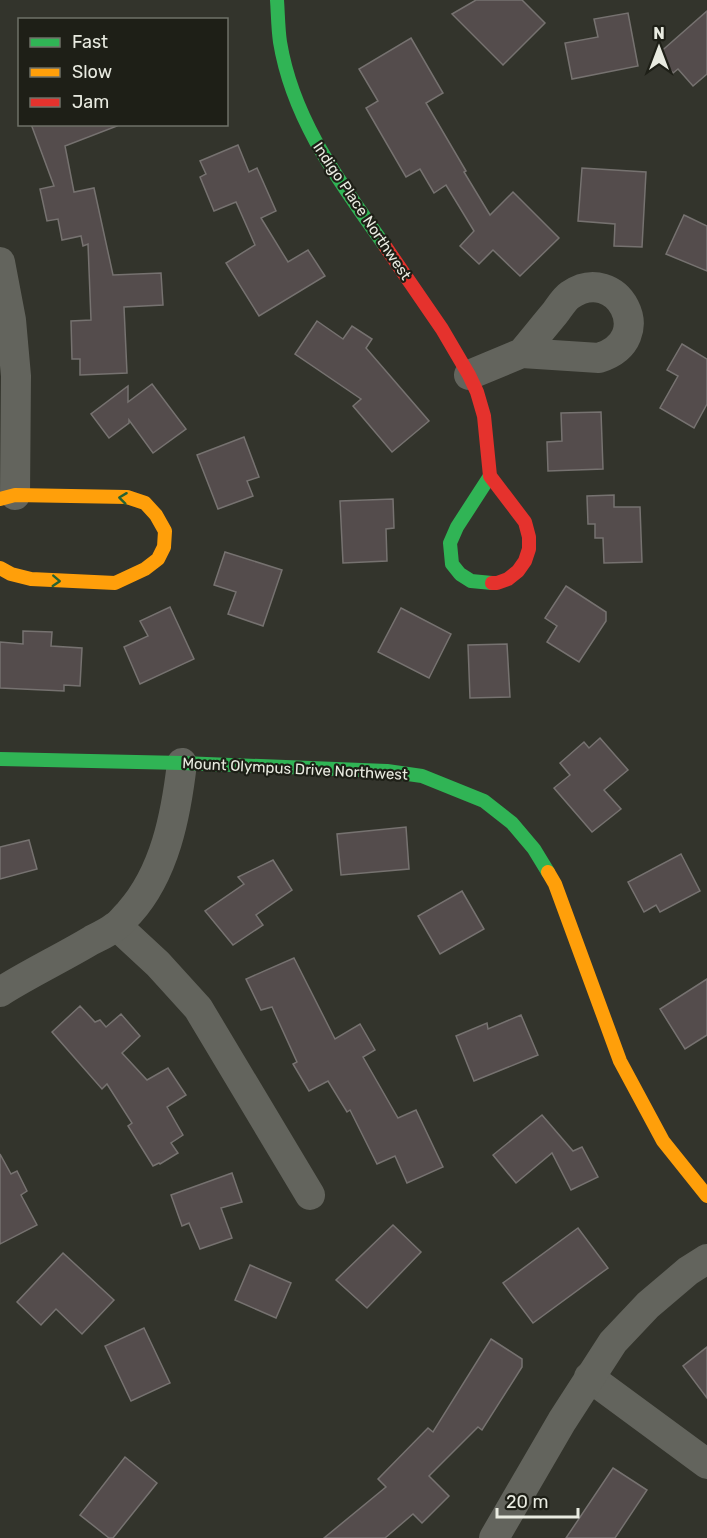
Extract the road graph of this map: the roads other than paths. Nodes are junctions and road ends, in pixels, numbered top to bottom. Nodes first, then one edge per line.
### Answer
1 (277, 0) edge
2 (0, 262) edge
3 (522, 353) dead end
4 (469, 375) junction
5 (490, 476) junction
6 (8, 497) edge
7 (0, 568) edge
8 (0, 759) edge
9 (182, 763) junction
10 (117, 926) junction
11 (0, 992) edge
12 (310, 1195) dead end
13 (707, 1197) edge
14 (707, 1259) edge
15 (589, 1377) junction
16 (707, 1464) edge
17 (494, 1538) edge

1 - 4 street, Indigo Place Northwest
2 - 6 street
3 - 4 street
4 - 5 street, Indigo Place Northwest
5 - 5 street
7 -> 6 street
8 - 9 street, Mount Olympus Drive Northwest
9 - 10 street
9 - 13 street, Mount Olympus Drive Northwest
10 - 11 street
10 - 12 street
14 - 15 street
15 - 16 street
15 - 17 street

